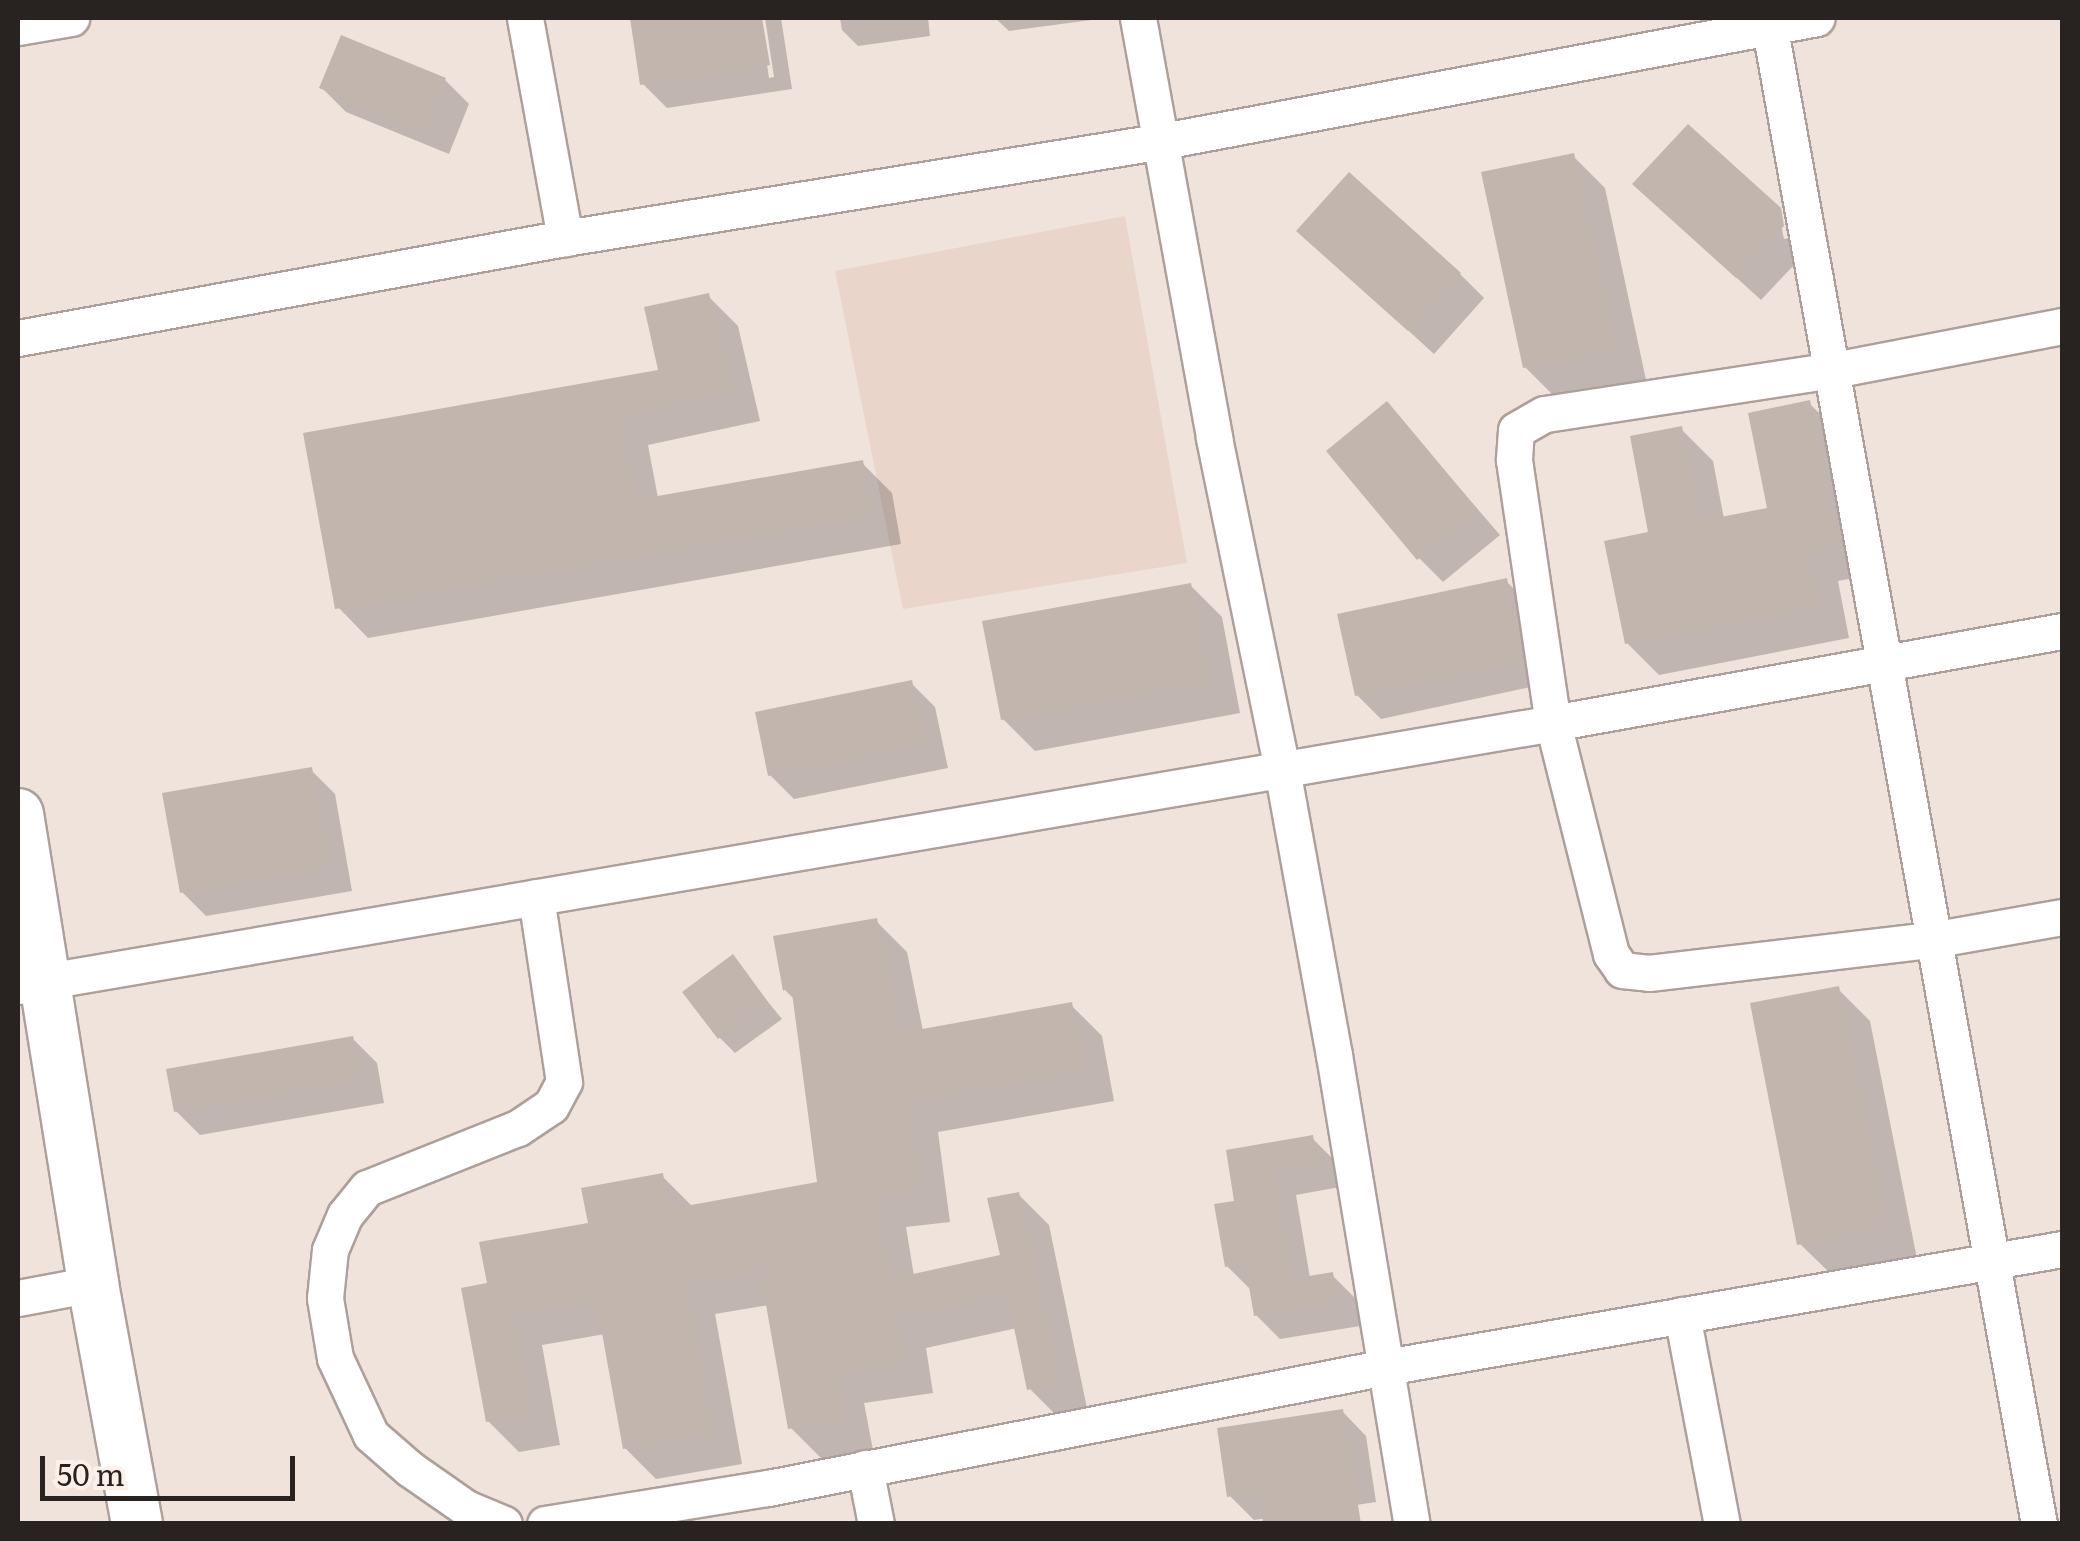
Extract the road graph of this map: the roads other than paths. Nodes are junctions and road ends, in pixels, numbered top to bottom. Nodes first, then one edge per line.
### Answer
1 (71, 18) edge
2 (525, 18) edge
3 (1138, 18) edge
4 (1816, 18) edge
5 (1769, 22) edge
6 (18, 28) edge
7 (1163, 141) junction
8 (565, 238) junction
9 (2062, 326) edge
10 (18, 338) edge
11 (1833, 370) junction
12 (2062, 631) edge
13 (1886, 662) junction
14 (1554, 723) junction
15 (1282, 770) junction
16 (18, 814) edge
17 (536, 897) junction
18 (2062, 917) edge
19 (1937, 939) junction
20 (30, 984) edge
21 (2062, 1250) edge
22 (1990, 1263) junction
23 (93, 1284) junction
24 (18, 1298) edge
25 (1682, 1315) junction
26 (1386, 1367) junction
27 (865, 1468) junction
28 (137, 1524) edge
29 (504, 1524) edge
30 (545, 1524) edge
31 (876, 1524) edge
32 (1412, 1524) edge
33 (1722, 1524) edge
34 (2039, 1524) edge

1 - 6 street
2 - 8 street
3 - 7 street
4 - 5 street
5 - 7 street
5 - 11 street
7 - 8 street
7 - 15 street
8 - 10 street
9 - 11 street
11 - 13 street
11 - 14 street
12 - 13 street
13 - 14 street
13 - 19 street
14 - 15 street
14 - 19 street
15 - 17 street
15 - 26 street
16 - 20 highway
17 - 20 street
17 - 29 street
18 - 19 street
19 - 22 street
20 - 23 highway
21 - 22 street
22 - 25 street
22 - 34 street
23 - 24 street
23 - 28 highway
25 - 26 street
25 - 33 street
26 - 27 street
26 - 32 street
27 - 30 street
27 - 31 street

